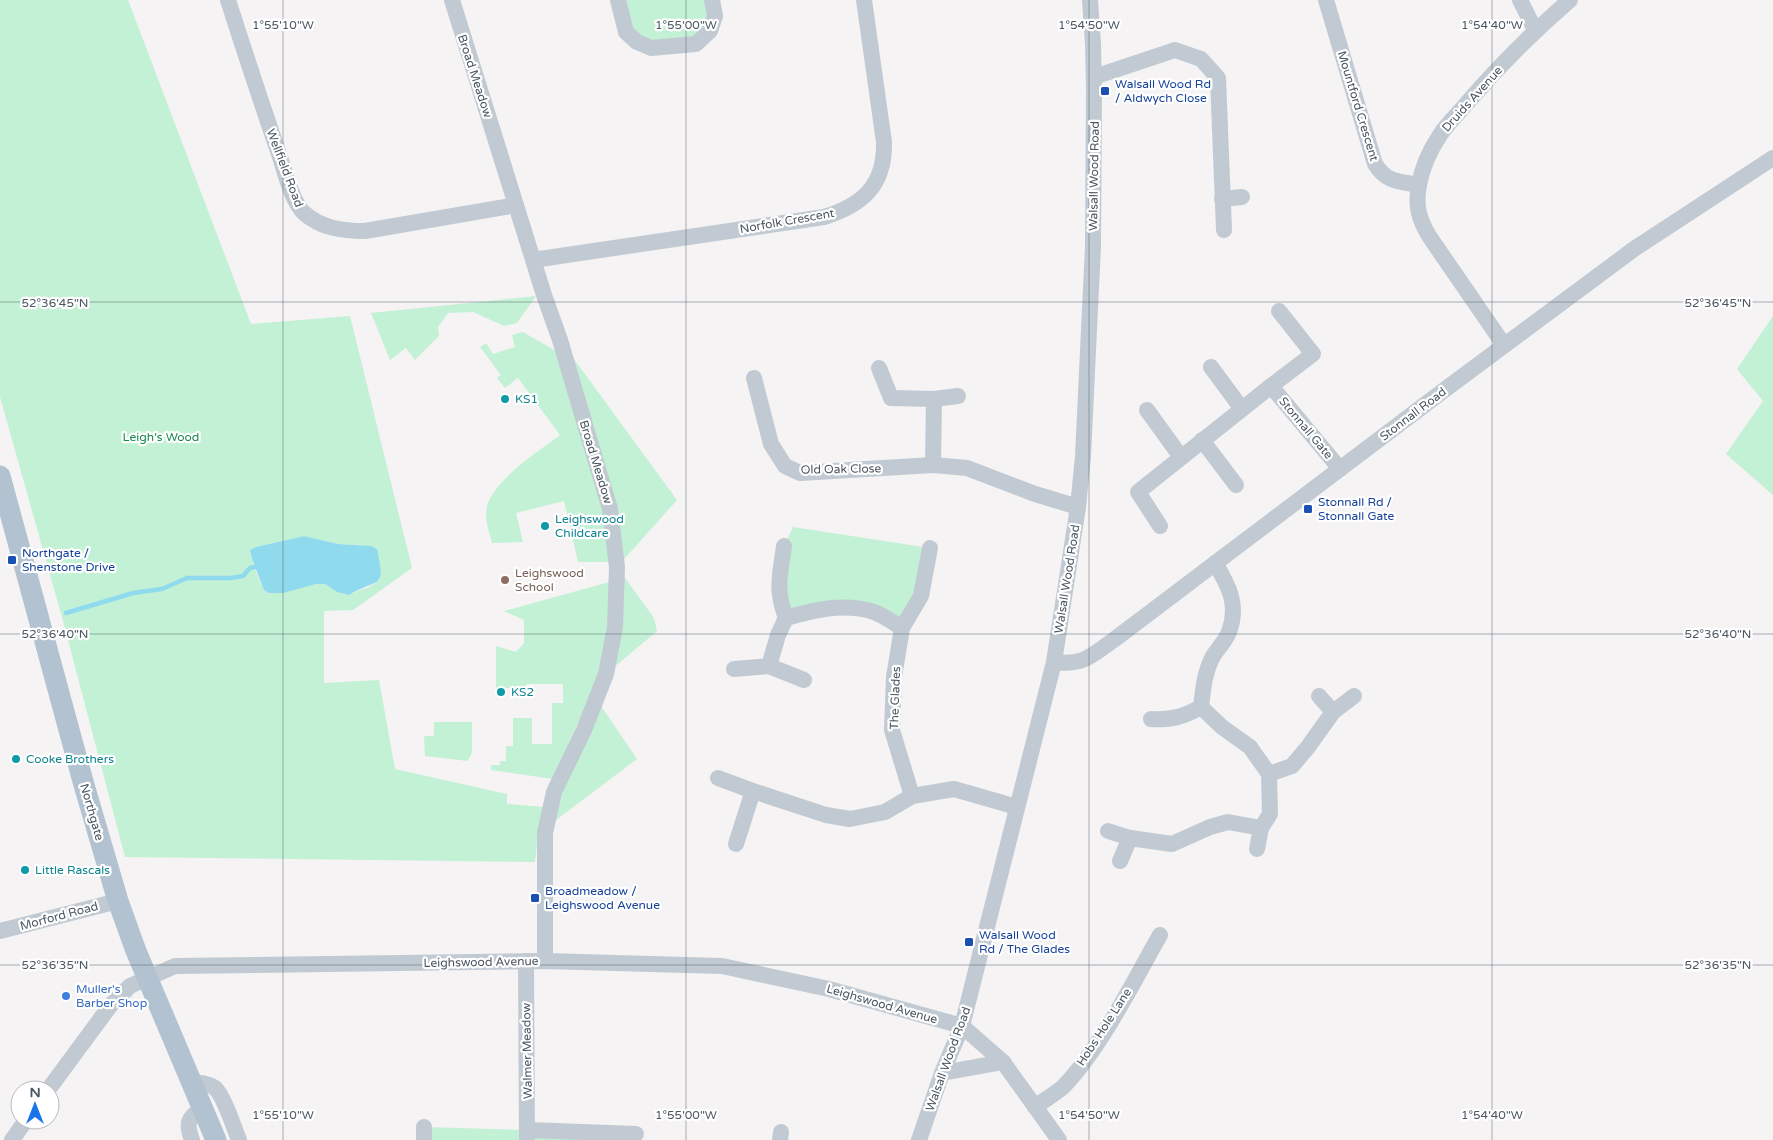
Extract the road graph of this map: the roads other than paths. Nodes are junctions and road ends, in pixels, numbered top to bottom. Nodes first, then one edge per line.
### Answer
1 (228, 0) edge
2 (452, 0) edge
3 (618, 0) edge
4 (712, 0) edge
5 (864, 0) edge
6 (1090, 0) edge
7 (1326, 0) edge
8 (1520, 0) edge
9 (1570, 0) edge
10 (1535, 30) junction
11 (1094, 77) junction
12 (1773, 158) edge
13 (1419, 185) junction
14 (1242, 197) dead end
15 (1222, 199) junction
16 (516, 205) junction
17 (1224, 230) dead end
18 (533, 260) junction
19 (1279, 311) dead end
20 (1504, 345) junction
21 (1211, 367) dead end
22 (878, 368) dead end
23 (754, 378) dead end
24 (1271, 386) junction
25 (958, 396) dead end
26 (934, 399) junction
27 (1242, 409) junction
28 (1147, 410) dead end
29 (1202, 440) junction
30 (1181, 457) junction
31 (932, 465) junction
32 (1340, 469) junction
33 (0, 476) edge
34 (1236, 485) dead end
35 (1078, 507) junction
36 (1160, 526) dead end
37 (784, 546) dead end
38 (930, 548) dead end
39 (1215, 564) junction
40 (786, 618) junction
41 (902, 628) junction
42 (1054, 662) junction
43 (769, 666) junction
44 (734, 669) dead end
45 (804, 680) dead end
46 (1319, 696) dead end
47 (1354, 696) dead end
48 (1201, 708) junction
49 (1333, 712) junction
50 (1151, 719) dead end
51 (1269, 774) junction
52 (718, 778) dead end
53 (753, 791) junction
54 (912, 796) junction
55 (1017, 807) junction
56 (1261, 828) junction
57 (1108, 831) dead end
58 (1130, 838) junction
59 (736, 844) dead end
60 (1257, 849) dead end
61 (1120, 861) dead end
62 (118, 900) junction
63 (0, 931) edge
64 (1160, 935) dead end
65 (526, 961) junction
66 (545, 961) junction
67 (148, 978) junction
68 (962, 1026) junction
69 (1003, 1062) junction
70 (942, 1073) junction
71 (55, 1080) edge
72 (192, 1082) junction
73 (1035, 1106) junction
74 (203, 1109) junction
75 (636, 1132) edge
76 (528, 1135) edge
77 (192, 1140) edge
78 (216, 1140) edge
79 (239, 1140) edge
80 (919, 1140) edge
81 (1058, 1140) edge

1 - 16 street, Wellfield Road
2 - 16 street, Broad Meadow
3 - 4 street
5 - 18 street, Norfolk Crescent
6 - 11 street, Walsall Wood Road
7 - 13 street, Mountford Crescent
8 - 10 street
9 - 10 street, Druids Avenue
10 - 13 street, Druids Avenue
11 - 15 street
11 - 35 street, Walsall Wood Road
12 - 20 street, Stonnall Road
13 - 20 street, Druids Avenue
14 - 15 street
15 - 17 street
16 - 18 street, Broad Meadow
18 - 66 street, Broad Meadow
19 - 24 street, Stonnall Gate
20 - 32 street, Stonnall Road
21 - 27 street
22 - 26 street
23 - 31 street, Old Oak Close
24 - 27 street, Stonnall Gate
24 - 32 street, Stonnall Gate
25 - 26 street
26 - 31 street
27 - 29 street, Stonnall Gate
28 - 30 street
29 - 30 street, Stonnall Gate
29 - 34 street
30 - 36 street, Stonnall Gate
31 - 35 street, Old Oak Close
32 - 39 street, Stonnall Road
33 - 62 main road, Northgate
35 - 42 street, Walsall Wood Road
37 - 40 street
38 - 41 street, The Glades
39 - 42 street, Stonnall Road
39 - 48 street
40 - 41 street
40 - 43 street
41 - 54 street, The Glades
42 - 55 street, Walsall Wood Road
43 - 44 street
43 - 45 street
46 - 49 street
47 - 49 street
48 - 50 street
48 - 51 street
49 - 51 street
51 - 56 street
52 - 53 street
53 - 54 street
53 - 59 street
54 - 55 street
55 - 68 street, Walsall Wood Road
56 - 58 street
56 - 60 street
57 - 58 street
58 - 61 street
62 - 63 street, Morford Road
62 - 67 main road, Northgate
64 - 73 street, Hobs Hole Lane
65 - 66 street, Leighswood Avenue
65 - 67 street, Leighswood Avenue
65 - 76 street, Walmer Meadow
66 - 68 street, Leighswood Avenue
67 - 71 street, Leighswood Avenue
67 - 72 main road, Northgate
68 - 69 street
68 - 70 street, Walsall Wood Road
69 - 70 street
69 - 73 street
70 - 80 street, Walsall Wood Road
72 - 74 main road, Northgate
72 - 79 street
73 - 81 street
74 - 77 street
74 - 78 main road, Northgate
75 - 76 street

